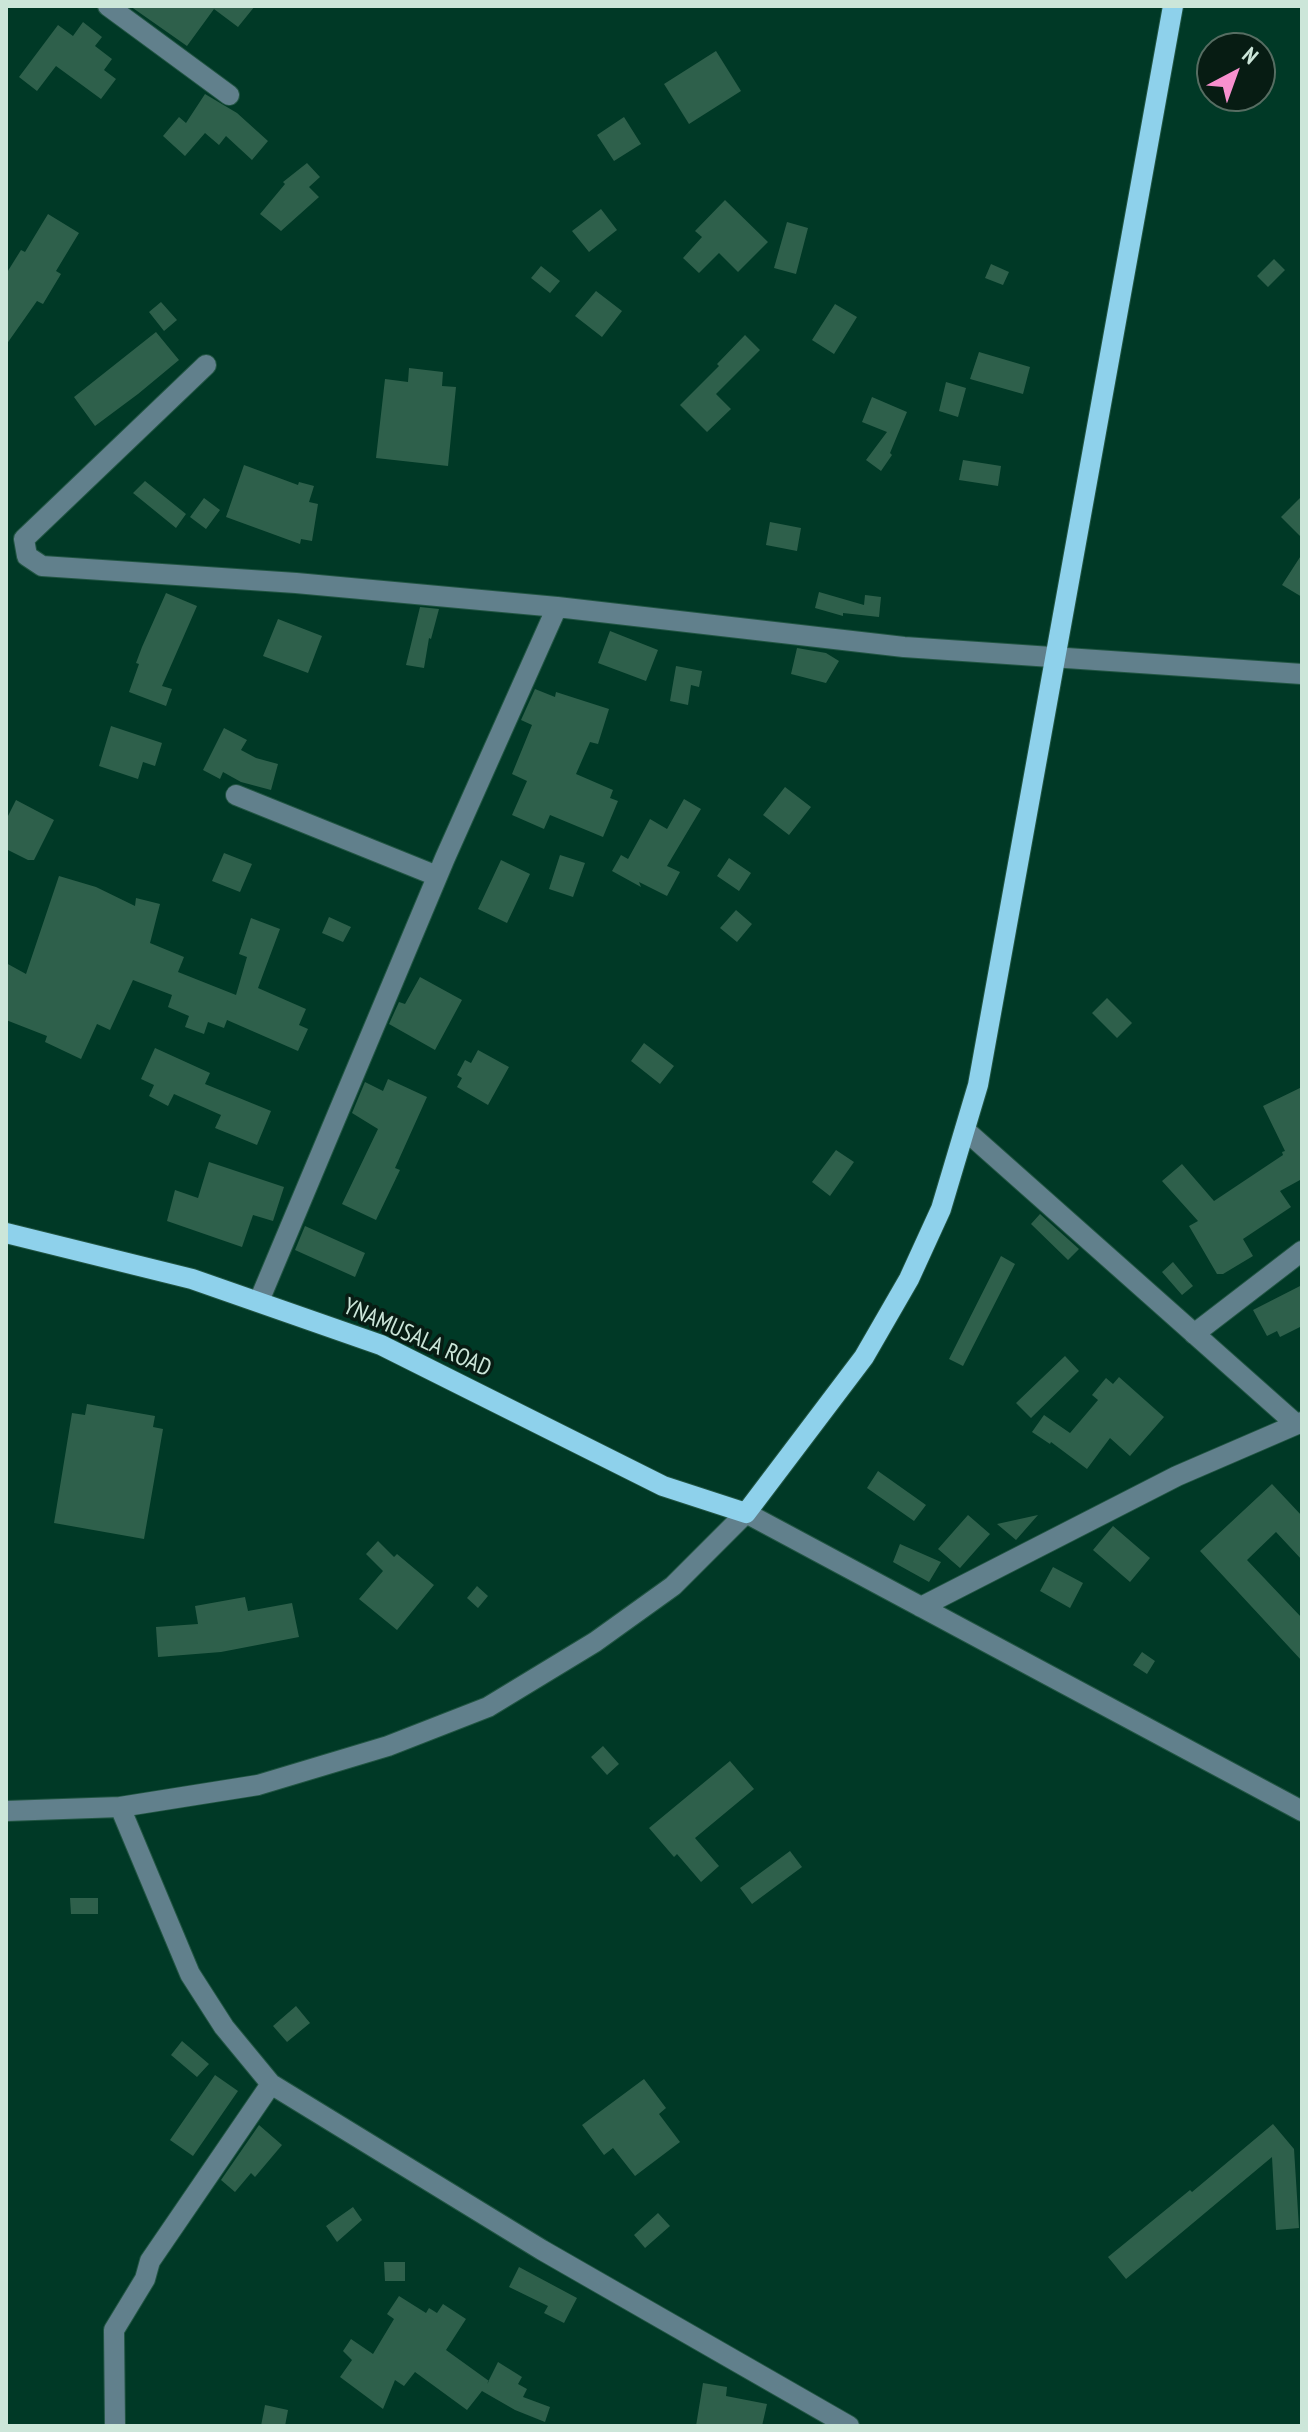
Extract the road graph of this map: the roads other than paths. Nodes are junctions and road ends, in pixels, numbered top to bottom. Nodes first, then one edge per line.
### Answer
1 (108, 6) edge
2 (1173, 6) edge
3 (229, 95) dead end
4 (206, 365) dead end
5 (557, 607) junction
6 (1055, 658) junction
7 (1302, 674) edge
8 (236, 795) dead end
9 (437, 876) junction
10 (965, 1130) junction
11 (6, 1233) edge
12 (1302, 1251) edge
13 (259, 1301) junction
14 (1194, 1334) junction
15 (1299, 1423) edge
16 (746, 1513) junction
17 (921, 1607) junction
18 (120, 1807) junction
19 (6, 1811) edge
20 (1302, 1811) edge
21 (271, 2084) junction
22 (115, 2426) edge
23 (849, 2426) edge

1 - 3 street
2 - 6 main road
4 - 5 street
5 - 6 street
5 - 9 street
6 - 7 street
6 - 10 main road
8 - 9 street
9 - 13 street
10 - 14 street
10 - 16 main road
11 - 13 main road, YNAMUSALA ROAD
12 - 14 street
13 - 16 main road, YNAMUSALA ROAD
14 - 15 street
15 - 17 street
16 - 17 street
16 - 18 street
17 - 20 street
18 - 19 street
18 - 21 street
21 - 22 street
21 - 23 street

